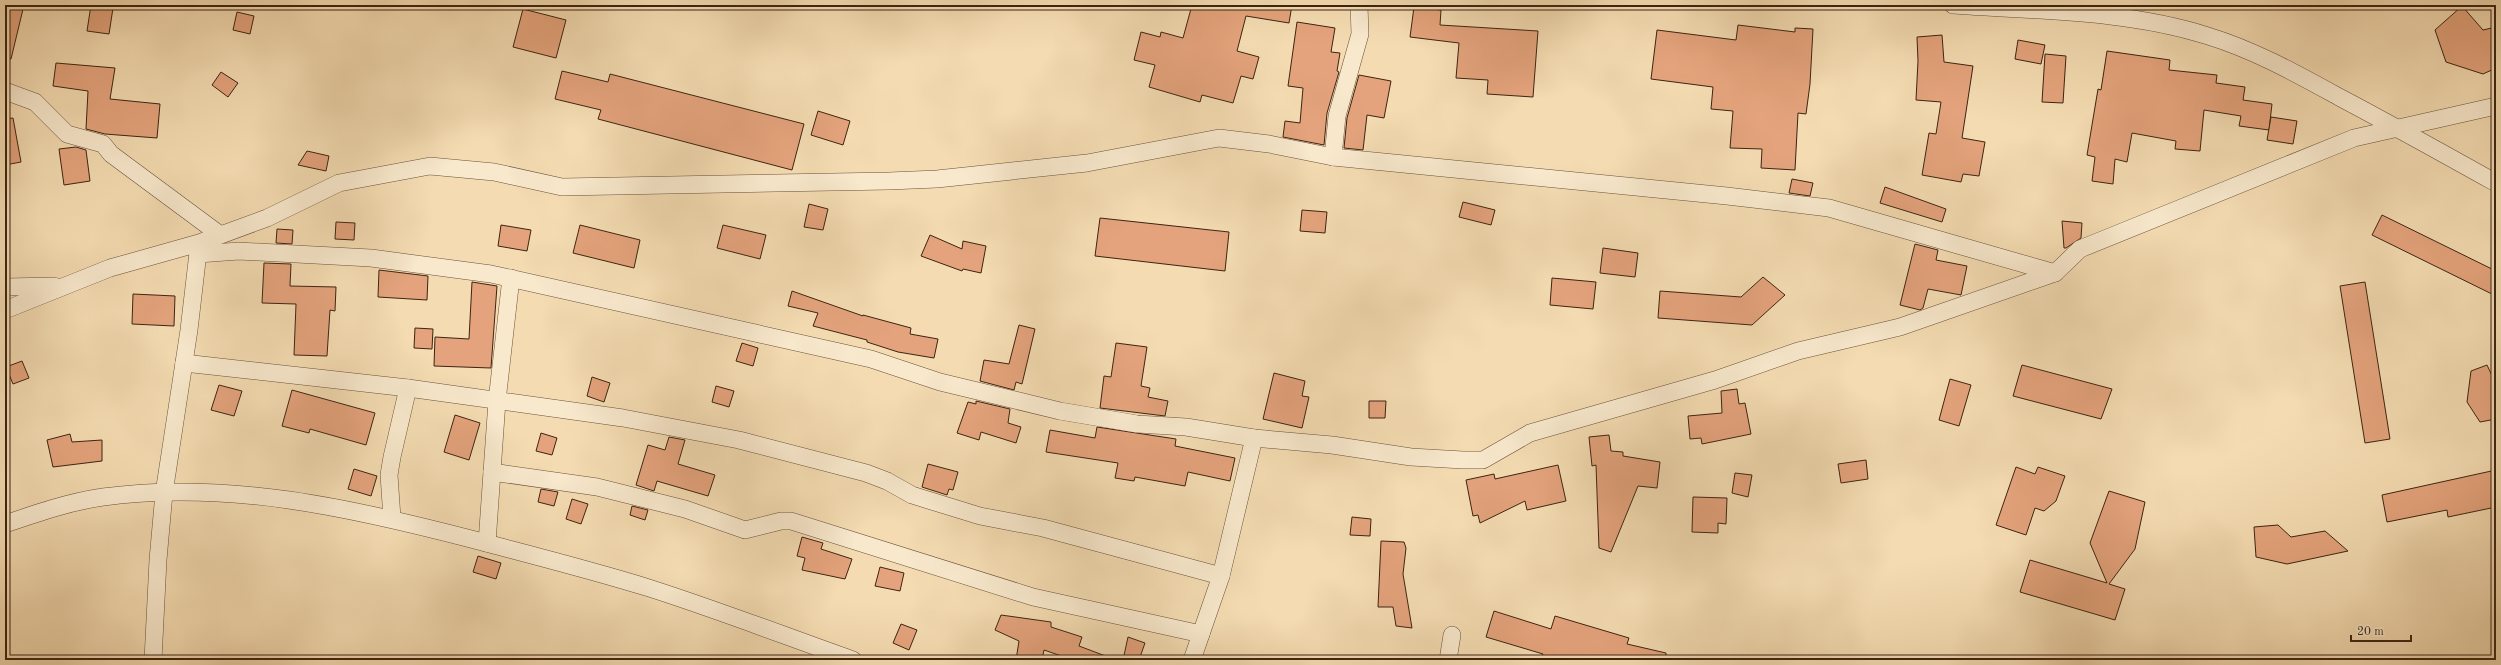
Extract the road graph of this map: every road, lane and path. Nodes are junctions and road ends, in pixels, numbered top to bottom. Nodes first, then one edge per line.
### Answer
1 (1359, 5) edge
2 (1953, 5) edge
3 (5, 91) edge
4 (2496, 106) edge
5 (2397, 128) junction
6 (1333, 157) junction
7 (2496, 183) edge
8 (219, 234) junction
9 (198, 249) junction
10 (2055, 273) junction
11 (511, 278) junction
12 (65, 286) junction
13 (5, 287) edge
14 (5, 310) edge
15 (184, 363) junction
16 (408, 388) junction
17 (497, 400) junction
18 (1254, 438) junction
19 (492, 472) junction
20 (164, 493) junction
21 (392, 518) junction
22 (5, 524) edge
23 (487, 543) junction
24 (1221, 576) junction
25 (1201, 634) junction
26 (1452, 635) dead end
27 (153, 660) edge
28 (853, 660) edge
29 (1192, 660) edge
30 (1448, 660) edge

1 - 6 street
2 - 5 street
3 - 8 street
4 - 5 street
5 - 7 street
5 - 10 street
6 - 8 street
6 - 10 street
8 - 9 street
9 - 11 street
9 - 12 street
9 - 15 street
10 - 18 street
11 - 17 street
11 - 18 street
12 - 13 street
12 - 14 street
15 - 16 street
15 - 20 street
16 - 17 street
16 - 21 street
17 - 19 street
17 - 24 street
18 - 24 street
19 - 23 street
19 - 25 street
20 - 21 street
20 - 22 street
20 - 27 street
21 - 23 street
23 - 28 street
24 - 25 street
25 - 29 street
26 - 30 street

